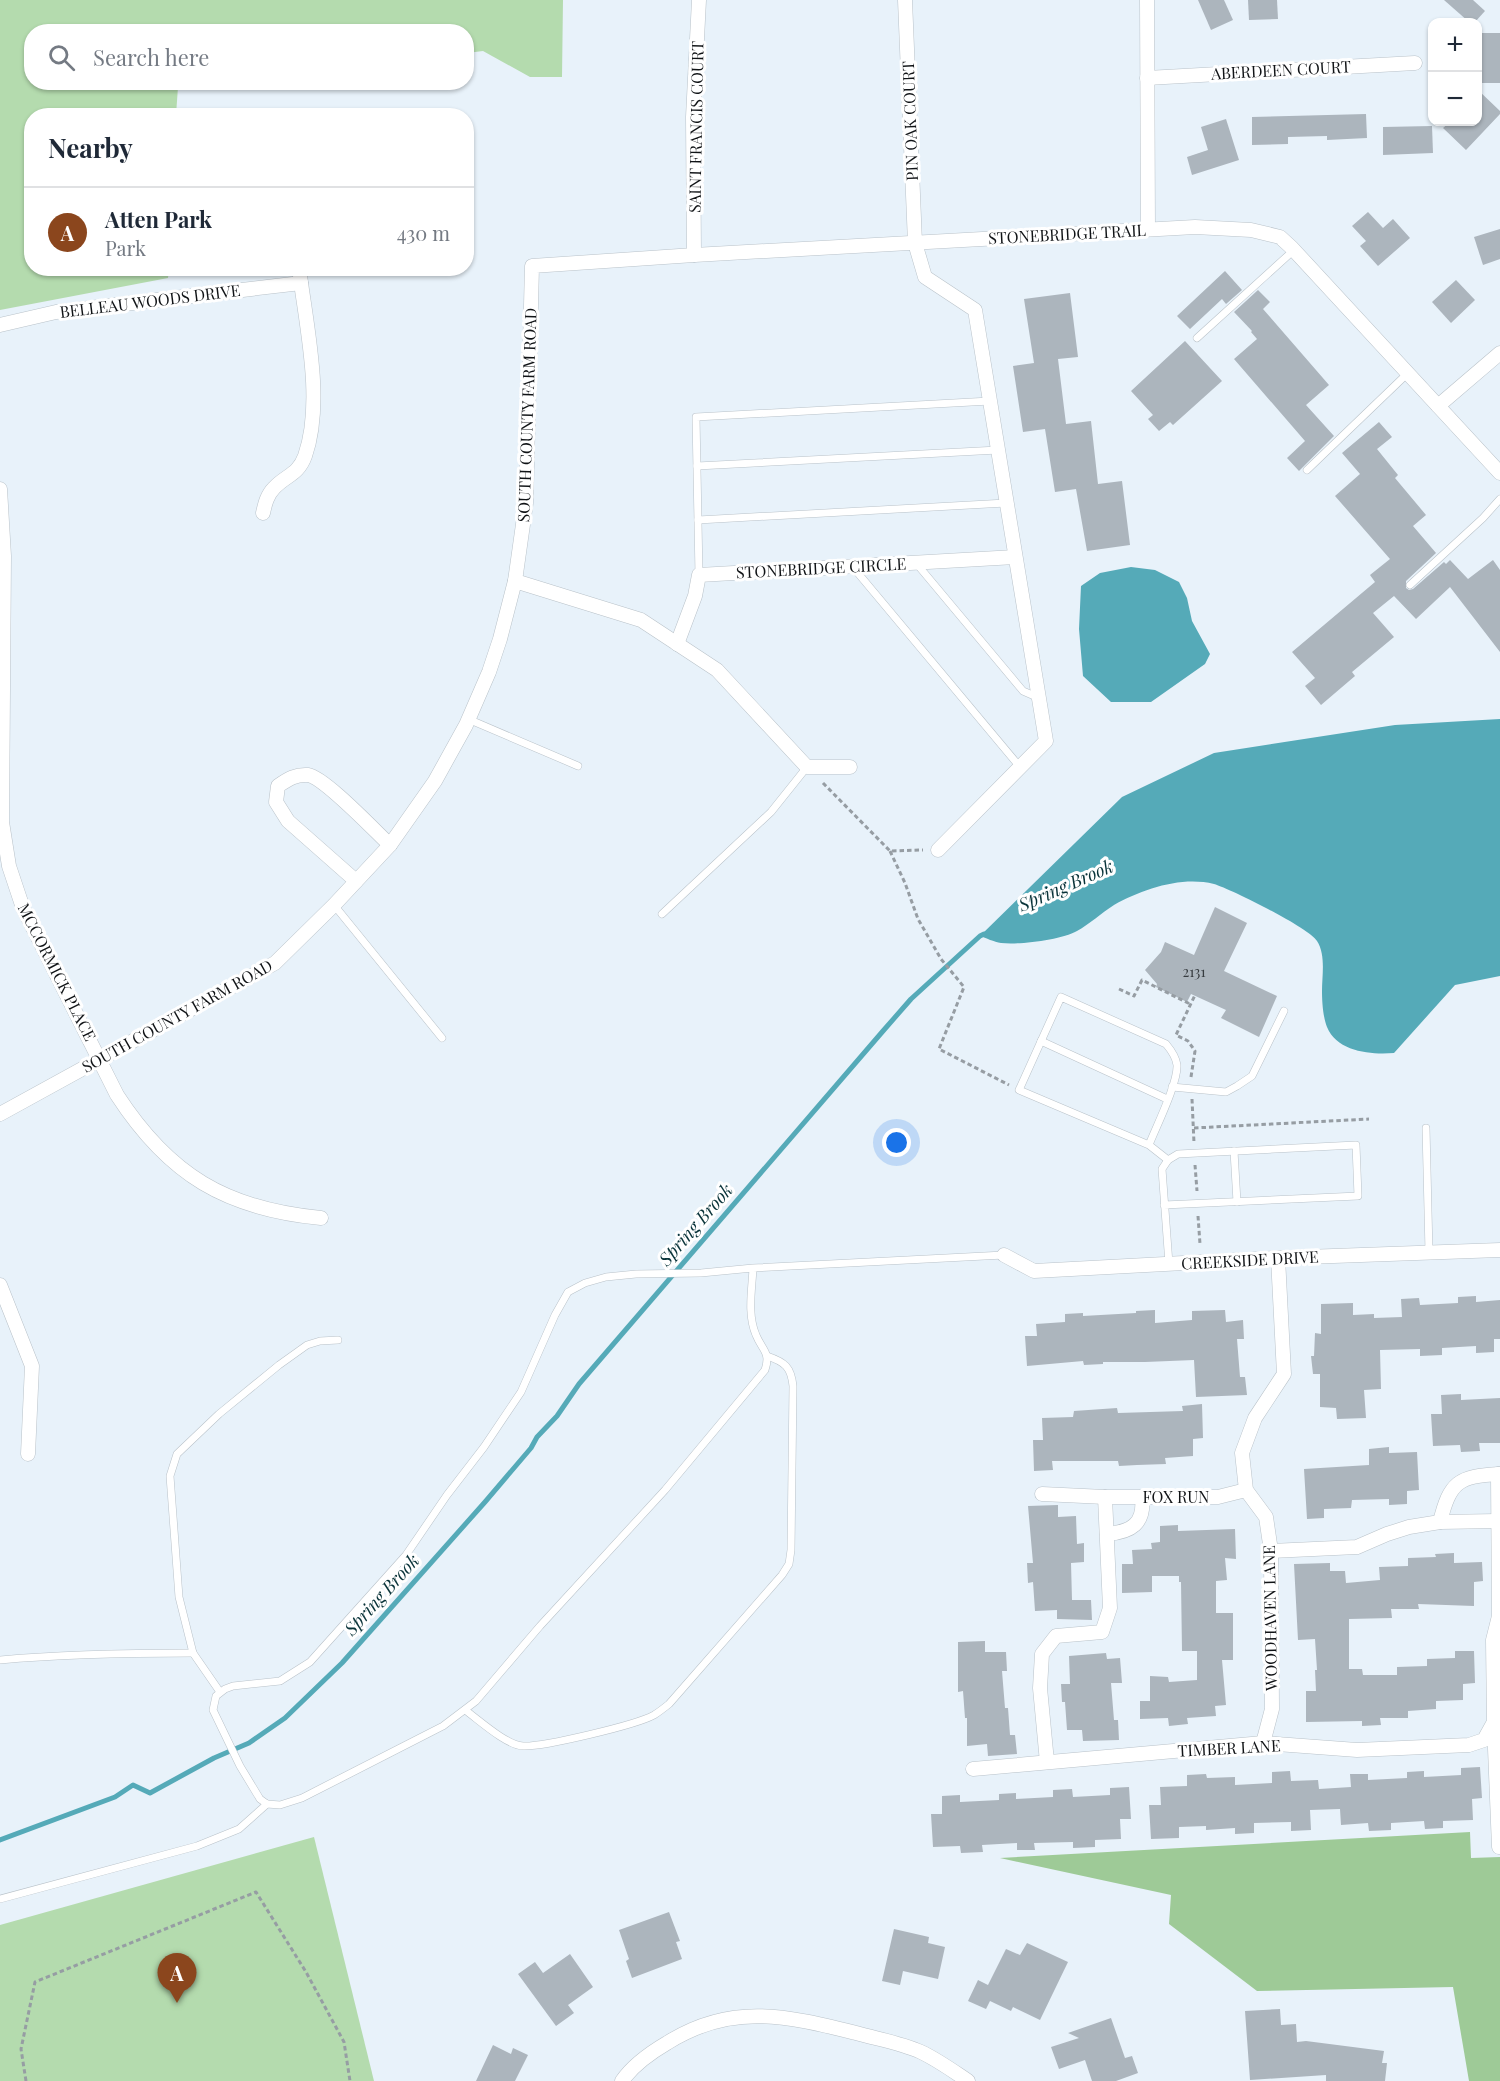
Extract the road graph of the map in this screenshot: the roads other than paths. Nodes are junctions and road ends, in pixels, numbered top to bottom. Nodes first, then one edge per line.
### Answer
1 (699, 0) edge
2 (905, 0) edge
3 (1147, 0) edge
4 (1415, 63) dead end
5 (1147, 78) junction
6 (1149, 229) junction
7 (915, 243) junction
8 (1294, 250) junction
9 (694, 255) junction
10 (532, 266) joint
11 (300, 276) edge
12 (301, 284) junction
13 (0, 325) edge
14 (1197, 338) dead end
15 (1500, 353) edge
16 (1408, 373) junction
17 (990, 401) junction
18 (1438, 406) junction
19 (998, 450) junction
20 (698, 466) junction
21 (1307, 470) dead end
22 (1500, 473) edge
23 (0, 489) edge
24 (1500, 499) edge
25 (1006, 503) junction
26 (263, 513) dead end
27 (698, 520) junction
28 (1015, 557) junction
29 (916, 562) junction
30 (852, 566) junction
31 (699, 575) junction
32 (515, 581) junction
33 (1410, 585) dead end
34 (677, 644) junction
35 (1039, 698) junction
36 (468, 720) junction
37 (578, 766) dead end
38 (850, 766) dead end
39 (807, 767) junction
40 (1020, 767) junction
41 (390, 845) junction
42 (938, 850) road end
43 (356, 881) junction
44 (334, 905) junction
45 (662, 914) dead end
46 (1284, 1011) dead end
47 (442, 1038) dead end
48 (1041, 1041) junction
49 (101, 1060) junction
50 (1172, 1087) junction
51 (1167, 1099) junction
52 (0, 1114) edge
53 (1426, 1128) dead end
54 (1149, 1145) junction
55 (1234, 1151) junction
56 (1168, 1160) junction
57 (1237, 1202) junction
58 (1164, 1205) junction
59 (321, 1218) dead end
60 (1500, 1250) edge
61 (1429, 1252) junction
62 (1004, 1255) joint
63 (1278, 1258) junction
64 (1169, 1264) junction
65 (753, 1268) junction
66 (0, 1285) edge
67 (338, 1341) dead end
68 (767, 1356) junction
69 (28, 1454) dead end
70 (1499, 1474) edge
71 (1246, 1490) junction
72 (1042, 1494) dead end
73 (1105, 1497) junction
74 (1142, 1497) junction
75 (1497, 1521) junction
76 (1440, 1522) junction
77 (1107, 1534) junction
78 (1271, 1551) junction
79 (193, 1653) junction
80 (0, 1660) edge
81 (220, 1692) junction
82 (465, 1710) junction
83 (1494, 1722) junction
84 (1263, 1743) junction
85 (1469, 1745) junction
86 (1047, 1762) junction
87 (1496, 1762) junction
88 (973, 1769) dead end
89 (267, 1804) junction
90 (1499, 1847) edge
91 (0, 1899) edge
92 (622, 2081) edge
93 (968, 2081) edge

1 - 9 street, SAINT FRANCIS COURT
2 - 7 street, PIN OAK COURT
3 - 5 street
4 - 5 street, ABERDEEN COURT
5 - 6 street
6 - 7 street, STONEBRIDGE TRAIL
6 - 8 street, STONEBRIDGE TRAIL
7 - 9 street, STONEBRIDGE TRAIL
7 - 17 street
8 - 14 lane
8 - 16 street, STONEBRIDGE TRAIL
9 - 10 street, STONEBRIDGE TRAIL
10 - 32 street, SOUTH COUNTY FARM ROAD
11 - 12 street
12 - 13 street, BELLEAU WOODS DRIVE
12 - 26 street
15 - 18 street
16 - 18 street, STONEBRIDGE TRAIL
16 - 21 lane
17 - 19 street
17 - 20 lane
18 - 22 street, STONEBRIDGE TRAIL
19 - 20 lane
19 - 25 street
20 - 27 lane
23 - 49 street, MCCORMICK PLACE
24 - 33 lane
25 - 27 lane
25 - 28 street
27 - 31 lane
28 - 29 street, STONEBRIDGE CIRCLE
28 - 35 street
29 - 30 street, STONEBRIDGE CIRCLE
29 - 35 lane
30 - 31 street, STONEBRIDGE CIRCLE
30 - 40 lane
31 - 34 street
32 - 34 street
32 - 36 street, SOUTH COUNTY FARM ROAD
34 - 39 street
35 - 40 street
36 - 37 lane
36 - 41 street, SOUTH COUNTY FARM ROAD
38 - 39 street
39 - 45 lane
40 - 42 street
41 - 43 street, SOUTH COUNTY FARM ROAD
41 - 43 street
43 - 44 street, SOUTH COUNTY FARM ROAD
44 - 47 lane
44 - 49 street, SOUTH COUNTY FARM ROAD
46 - 50 lane
48 - 50 lane
48 - 51 lane
48 - 54 lane
49 - 52 street, SOUTH COUNTY FARM ROAD
49 - 59 street, MCCORMICK PLACE
50 - 51 lane
51 - 54 lane
53 - 61 lane
54 - 56 lane
55 - 56 lane
55 - 57 lane
55 - 57 lane
56 - 58 lane
57 - 58 lane
58 - 64 lane
60 - 61 street, CREEKSIDE DRIVE
61 - 63 street, CREEKSIDE DRIVE
62 - 64 street, CREEKSIDE DRIVE
62 - 65 lane
63 - 64 street, CREEKSIDE DRIVE
63 - 71 street
65 - 68 lane
65 - 81 lane
66 - 69 street
67 - 79 lane
68 - 82 lane
68 - 82 lane
70 - 75 street
70 - 76 street
71 - 74 street, FOX RUN
71 - 78 street, WOODHAVEN LANE
72 - 73 street, FOX RUN
73 - 74 street, FOX RUN
73 - 77 street
74 - 77 street
75 - 76 street
75 - 83 street
76 - 78 street
77 - 86 street
78 - 84 street, WOODHAVEN LANE
79 - 80 lane
79 - 81 lane
81 - 89 lane
82 - 89 lane
83 - 85 street, TIMBER LANE
83 - 87 street
84 - 85 street, TIMBER LANE
84 - 86 street, TIMBER LANE
85 - 87 street
86 - 88 street, TIMBER LANE
87 - 90 street
89 - 91 lane
92 - 93 street

